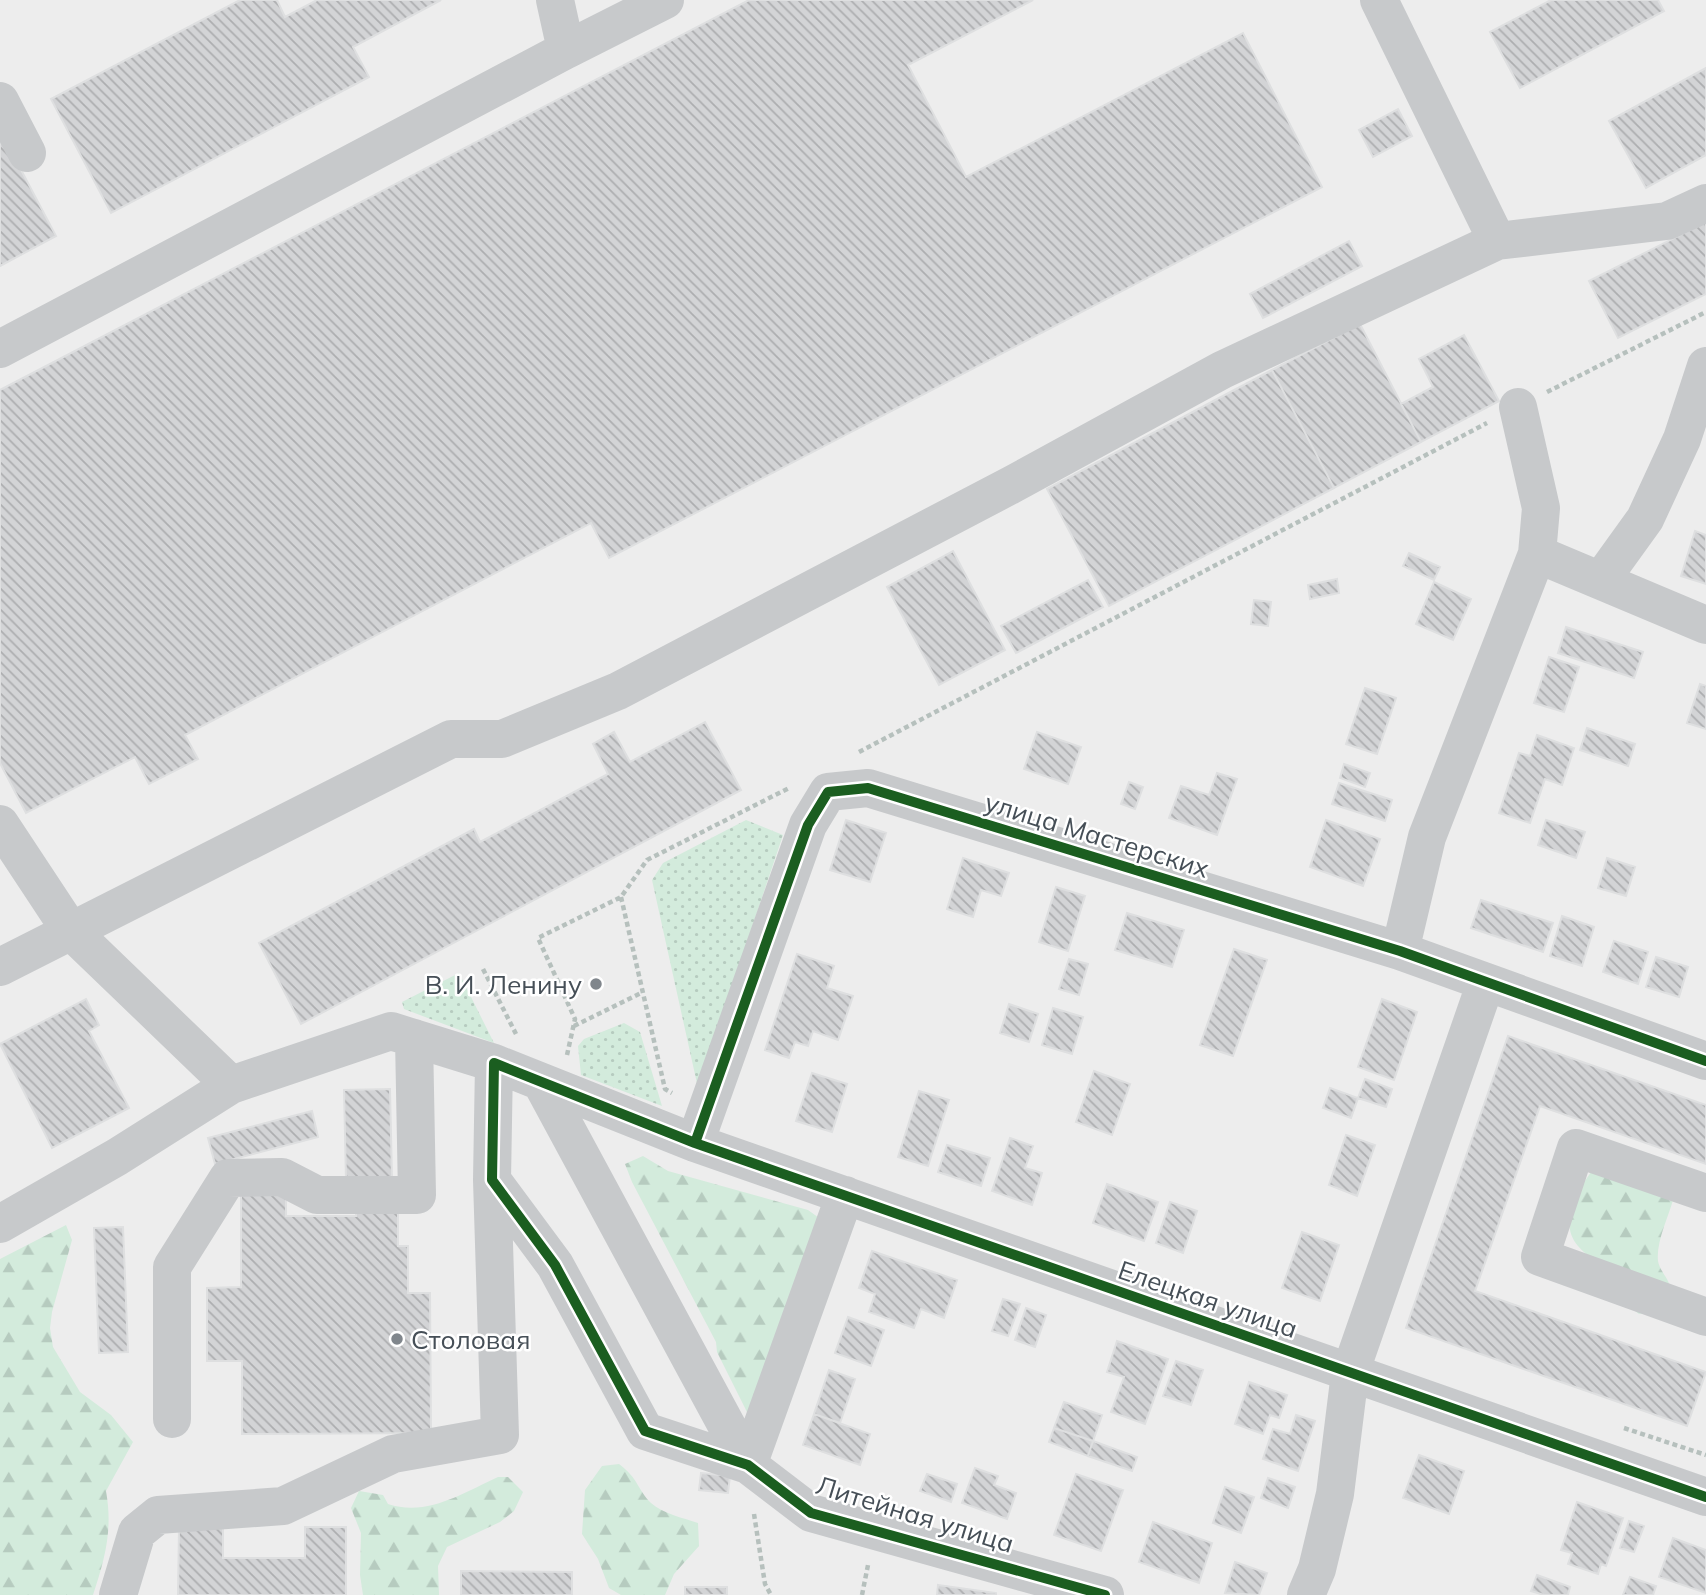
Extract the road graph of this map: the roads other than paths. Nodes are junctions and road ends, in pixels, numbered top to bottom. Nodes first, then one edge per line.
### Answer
1 (555, 0) edge
2 (665, 0) edge
3 (1379, 0) edge
4 (566, 50) junction
5 (0, 101) edge
6 (27, 153) dead end
7 (1706, 203) edge
8 (1497, 242) junction
9 (0, 349) edge
10 (1706, 366) edge
11 (1518, 407) road end
12 (1537, 554) junction
13 (1601, 580) junction
14 (1706, 625) edge
15 (0, 824) edge
16 (70, 930) junction
17 (1400, 951) junction
18 (0, 968) edge
19 (1486, 982) junction
20 (414, 1038) junction
21 (1706, 1061) edge
22 (494, 1063) junction
23 (231, 1085) junction
24 (550, 1085) junction
25 (701, 1127) junction
26 (492, 1180) junction
27 (1706, 1193) edge
28 (845, 1195) junction
29 (0, 1224) edge
30 (1706, 1317) edge
31 (1350, 1373) junction
32 (172, 1419) dead end
33 (748, 1465) junction
34 (1706, 1497) edge
35 (118, 1595) edge
36 (1105, 1595) edge
37 (1306, 1595) edge

1 - 4 street
2 - 4 street
3 - 8 street
4 - 9 street
5 - 6 street
7 - 8 street
8 - 16 street
10 - 13 street
11 - 12 street
12 - 13 street
12 - 17 street
13 - 14 street
15 - 16 street
16 - 18 street
16 - 23 street
17 - 19 street, улица Мастерских
17 - 25 street, улица Мастерских
19 - 21 street, улица Мастерских
19 - 31 street
20 - 22 street, Елецкая улица
20 - 23 street, Елецкая улица
20 - 32 street
22 - 24 street, Елецкая улица
22 - 26 street
23 - 29 street, Елецкая улица
24 - 25 street, Елецкая улица
24 - 33 street
25 - 28 street, Елецкая улица
26 - 33 street, Литейная улица
26 - 35 street
27 - 30 street
28 - 31 street, Елецкая улица
28 - 33 street
31 - 34 street, Елецкая улица
31 - 37 street
33 - 36 street, Литейная улица

